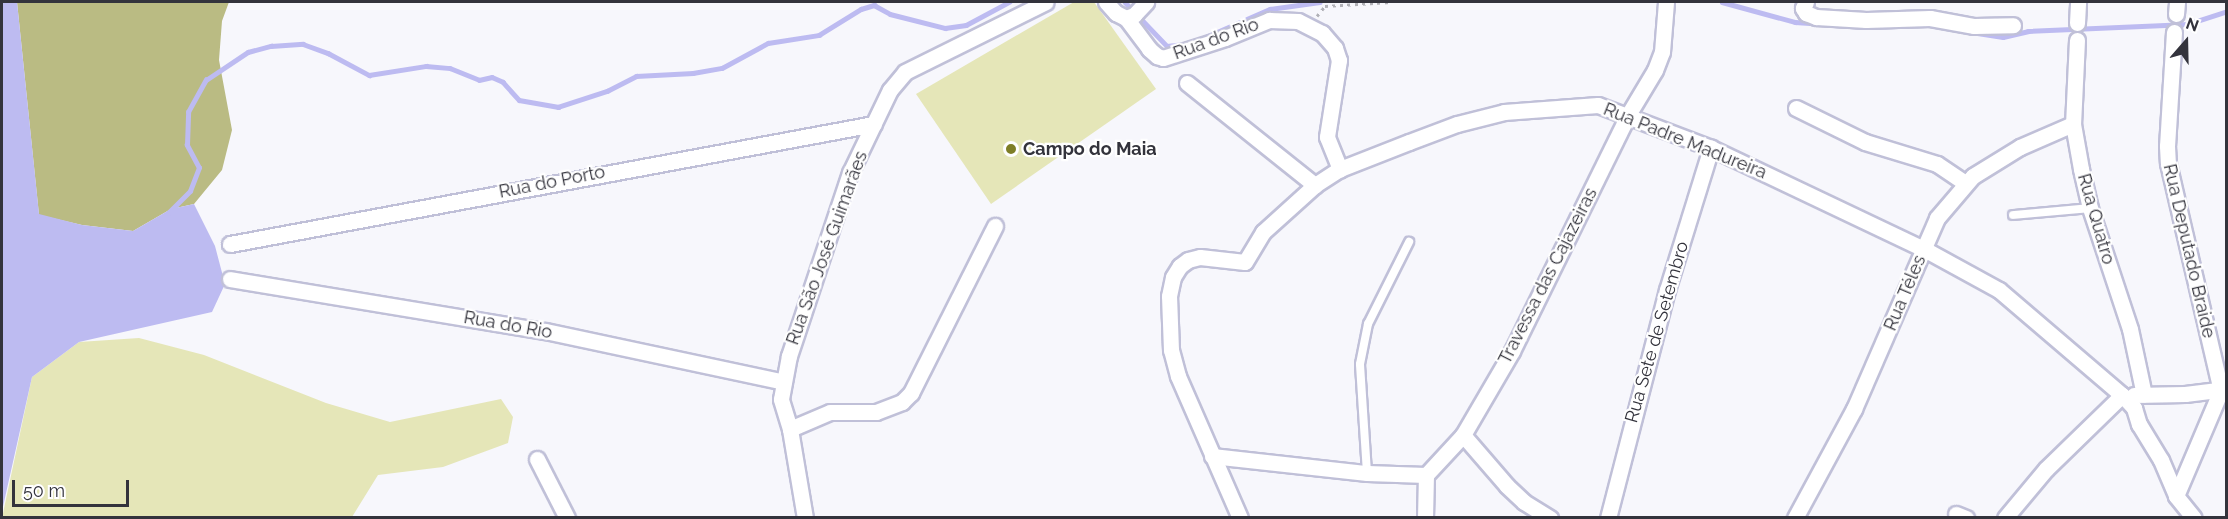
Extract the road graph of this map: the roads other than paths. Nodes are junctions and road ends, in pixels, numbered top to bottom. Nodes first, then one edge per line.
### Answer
1 (1046, 2) edge
2 (1106, 2) edge
3 (1666, 2) edge
4 (1806, 2) edge
5 (2078, 2) edge
6 (1137, 10) edge
7 (2077, 23) dead end
8 (2013, 25) dead end
9 (2174, 32) dead end
10 (2077, 40) dead end
11 (1186, 82) dead end
12 (1796, 108) dead end
13 (1628, 115) junction
14 (874, 124) junction
15 (2073, 124) junction
16 (1711, 147) junction
17 (1340, 169) junction
18 (1965, 183) junction
19 (1315, 185) junction
20 (2090, 208) junction
21 (2013, 215) dead end
22 (995, 225) dead end
23 (1409, 242) dead end
24 (230, 243) dead end
25 (1924, 249) junction
26 (230, 279) dead end
27 (784, 382) junction
28 (2224, 389) edge
29 (2144, 394) junction
30 (2122, 395) junction
31 (790, 429) junction
32 (1463, 435) junction
33 (1212, 456) junction
34 (537, 459) dead end
35 (1367, 473) junction
36 (1426, 475) junction
37 (2176, 496) junction
38 (2191, 516) edge
39 (567, 518) edge
40 (805, 518) edge
41 (1240, 518) edge
42 (1425, 518) edge
43 (1550, 518) edge
44 (1608, 518) edge
45 (1795, 518) edge
46 (2005, 518) edge

1 - 14 street, Rua São José Guimarães
2 - 6 street
3 - 13 street, Travessa das Cajazeiras
4 - 8 street
5 - 7 street
6 - 17 street, Rua do Rio
9 - 28 street, Rua Deputado Braide
10 - 15 street, Rua Quatro
11 - 19 street
12 - 18 street
13 - 16 street, Rua Padre Madureira
13 - 17 street, Rua Padre Madureira
13 - 32 street, Travessa das Cajazeiras
14 - 24 street, Rua do Porto
14 - 27 street, Rua São José Guimarães
15 - 18 street, Rua Téles
15 - 20 street, Rua Quatro
16 - 25 street, Rua Padre Madureira
16 - 44 street, Rua Sete de Setembro
17 - 19 street, Rua Padre Madureira
18 - 25 street, Rua Téles
19 - 33 street, Rua Padre Madureira
20 - 21 lane
20 - 29 street, Rua Quatro
22 - 31 street
23 - 35 lane
25 - 30 street, Rua Padre Madureira
25 - 45 street, Rua Téles
26 - 27 street, Rua do Rio
27 - 31 street, Rua São José Guimarães
28 - 29 street
28 - 37 street
29 - 30 street
30 - 37 street, Rua Padre Madureira
30 - 46 street
31 - 40 street, Rua São José Guimarães
32 - 36 street, Travessa das Cajazeiras
32 - 43 street
33 - 35 street
33 - 41 street, Rua Padre Madureira
34 - 39 street
35 - 36 street
36 - 42 street
37 - 38 street, Rua Padre Madureira

